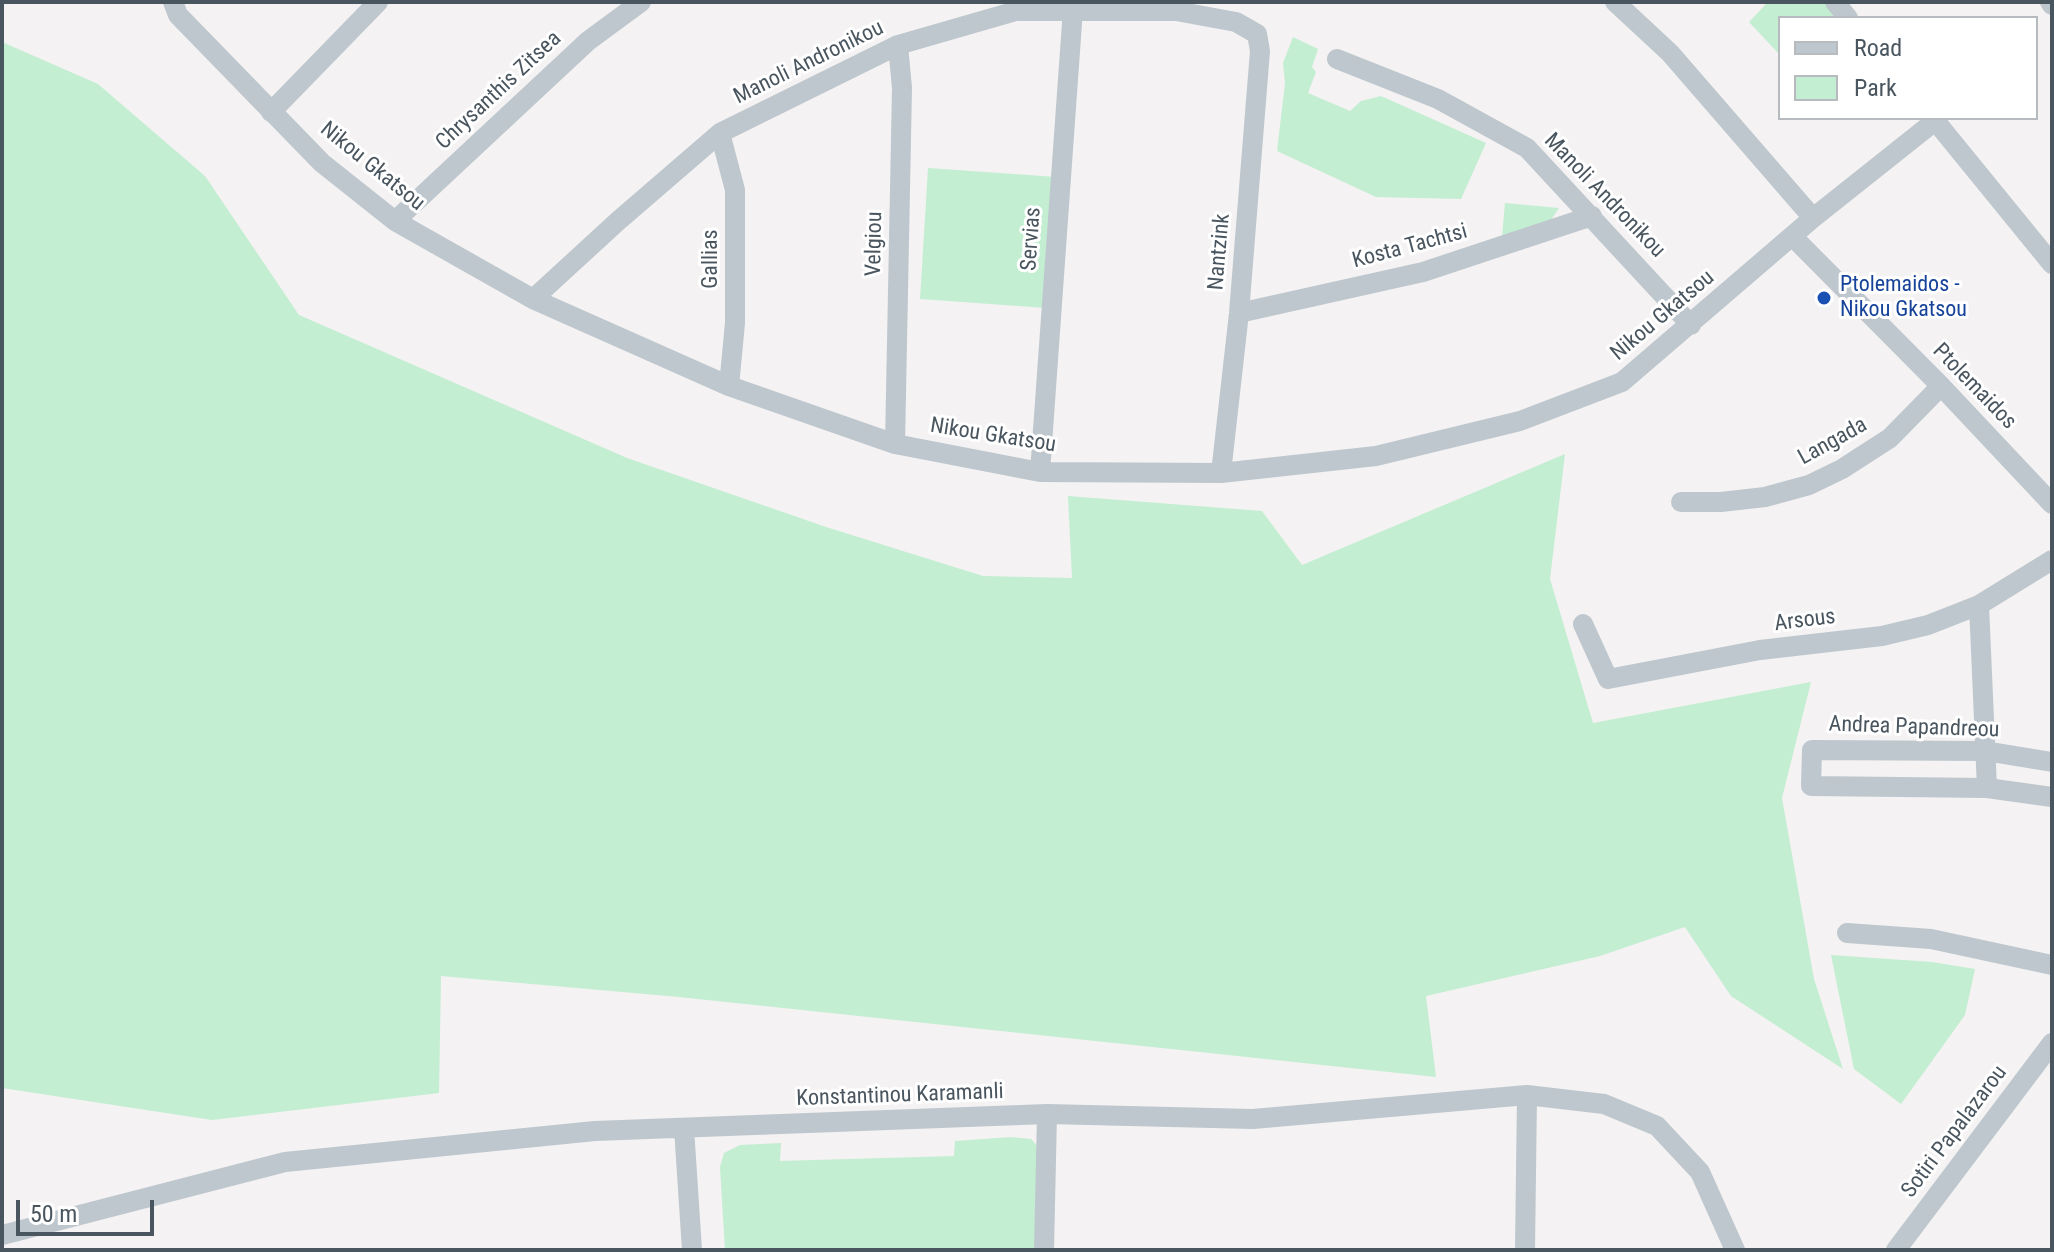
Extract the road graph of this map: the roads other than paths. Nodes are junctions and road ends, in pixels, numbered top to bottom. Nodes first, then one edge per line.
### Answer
1 (173, 2) edge
2 (378, 2) edge
3 (641, 2) edge
4 (1615, 2) edge
5 (1177, 6) edge
6 (1073, 9) junction
7 (1257, 34) joint
8 (898, 45) junction
9 (1337, 59) dead end
10 (271, 112) junction
11 (1933, 120) edge
12 (1935, 120) edge
13 (720, 133) junction
14 (1592, 216) junction
15 (1813, 218) junction
16 (395, 221) junction
17 (1793, 237) junction
18 (2052, 264) edge
19 (533, 299) junction
20 (1239, 313) junction
21 (1691, 325) junction
22 (729, 386) junction
23 (1941, 386) junction
24 (895, 444) junction
25 (1040, 472) junction
26 (1221, 473) junction
27 (1681, 502) dead end
28 (2052, 504) edge
29 (2052, 560) edge
30 (1979, 605) junction
31 (1583, 624) dead end
32 (1985, 751) junction
33 (2052, 762) edge
34 (1987, 788) junction
35 (2052, 797) edge
36 (1847, 933) dead end
37 (2052, 965) edge
38 (2052, 1043) edge
39 (1527, 1095) junction
40 (1047, 1114) junction
41 (684, 1128) junction
42 (2, 1235) edge
43 (692, 1250) edge
44 (1044, 1250) edge
45 (1525, 1250) edge
46 (1735, 1250) edge
47 (1896, 1250) edge

1 - 10 street, Nikou Gkatsou
2 - 10 street
3 - 16 street, Chrysanthis Zitsea
4 - 15 street
5 - 6 street, Manoli Andronikou
5 - 7 street, Manoli Andronikou
6 - 8 street, Manoli Andronikou
6 - 25 street, Servias
7 - 20 street, Nantzink
8 - 13 street, Manoli Andronikou
8 - 24 street, Velgiou
9 - 14 street, Manoli Andronikou
10 - 16 street, Nikou Gkatsou
11 - 15 street, Nikou Gkatsou
12 - 18 street
13 - 19 street, Manoli Andronikou
13 - 22 street, Gallias
14 - 20 street, Kosta Tachtsi
14 - 21 street, Manoli Andronikou
15 - 17 street, Nikou Gkatsou
16 - 19 street, Nikou Gkatsou
17 - 21 street, Nikou Gkatsou
17 - 23 street, Ptolemaidos
19 - 22 street, Nikou Gkatsou
20 - 26 street, Nantzink
21 - 26 street, Nikou Gkatsou
22 - 24 street, Nikou Gkatsou
23 - 27 street, Langada
23 - 28 street, Ptolemaidos
24 - 25 street, Nikou Gkatsou
25 - 26 street, Nikou Gkatsou
29 - 30 street, Arsous
30 - 31 street, Arsous
30 - 32 street
32 - 33 street, Andrea Papandreou
32 - 34 street
32 - 34 street, Andrea Papandreou
34 - 35 street, Andrea Papandreou
36 - 37 street
38 - 47 street, Sotiri Papalazarou
39 - 40 street, Konstantinou Karamanli
39 - 45 street
39 - 46 street, Konstantinou Karamanli
40 - 41 street, Konstantinou Karamanli
40 - 44 street
41 - 42 street, Konstantinou Karamanli
41 - 43 street

